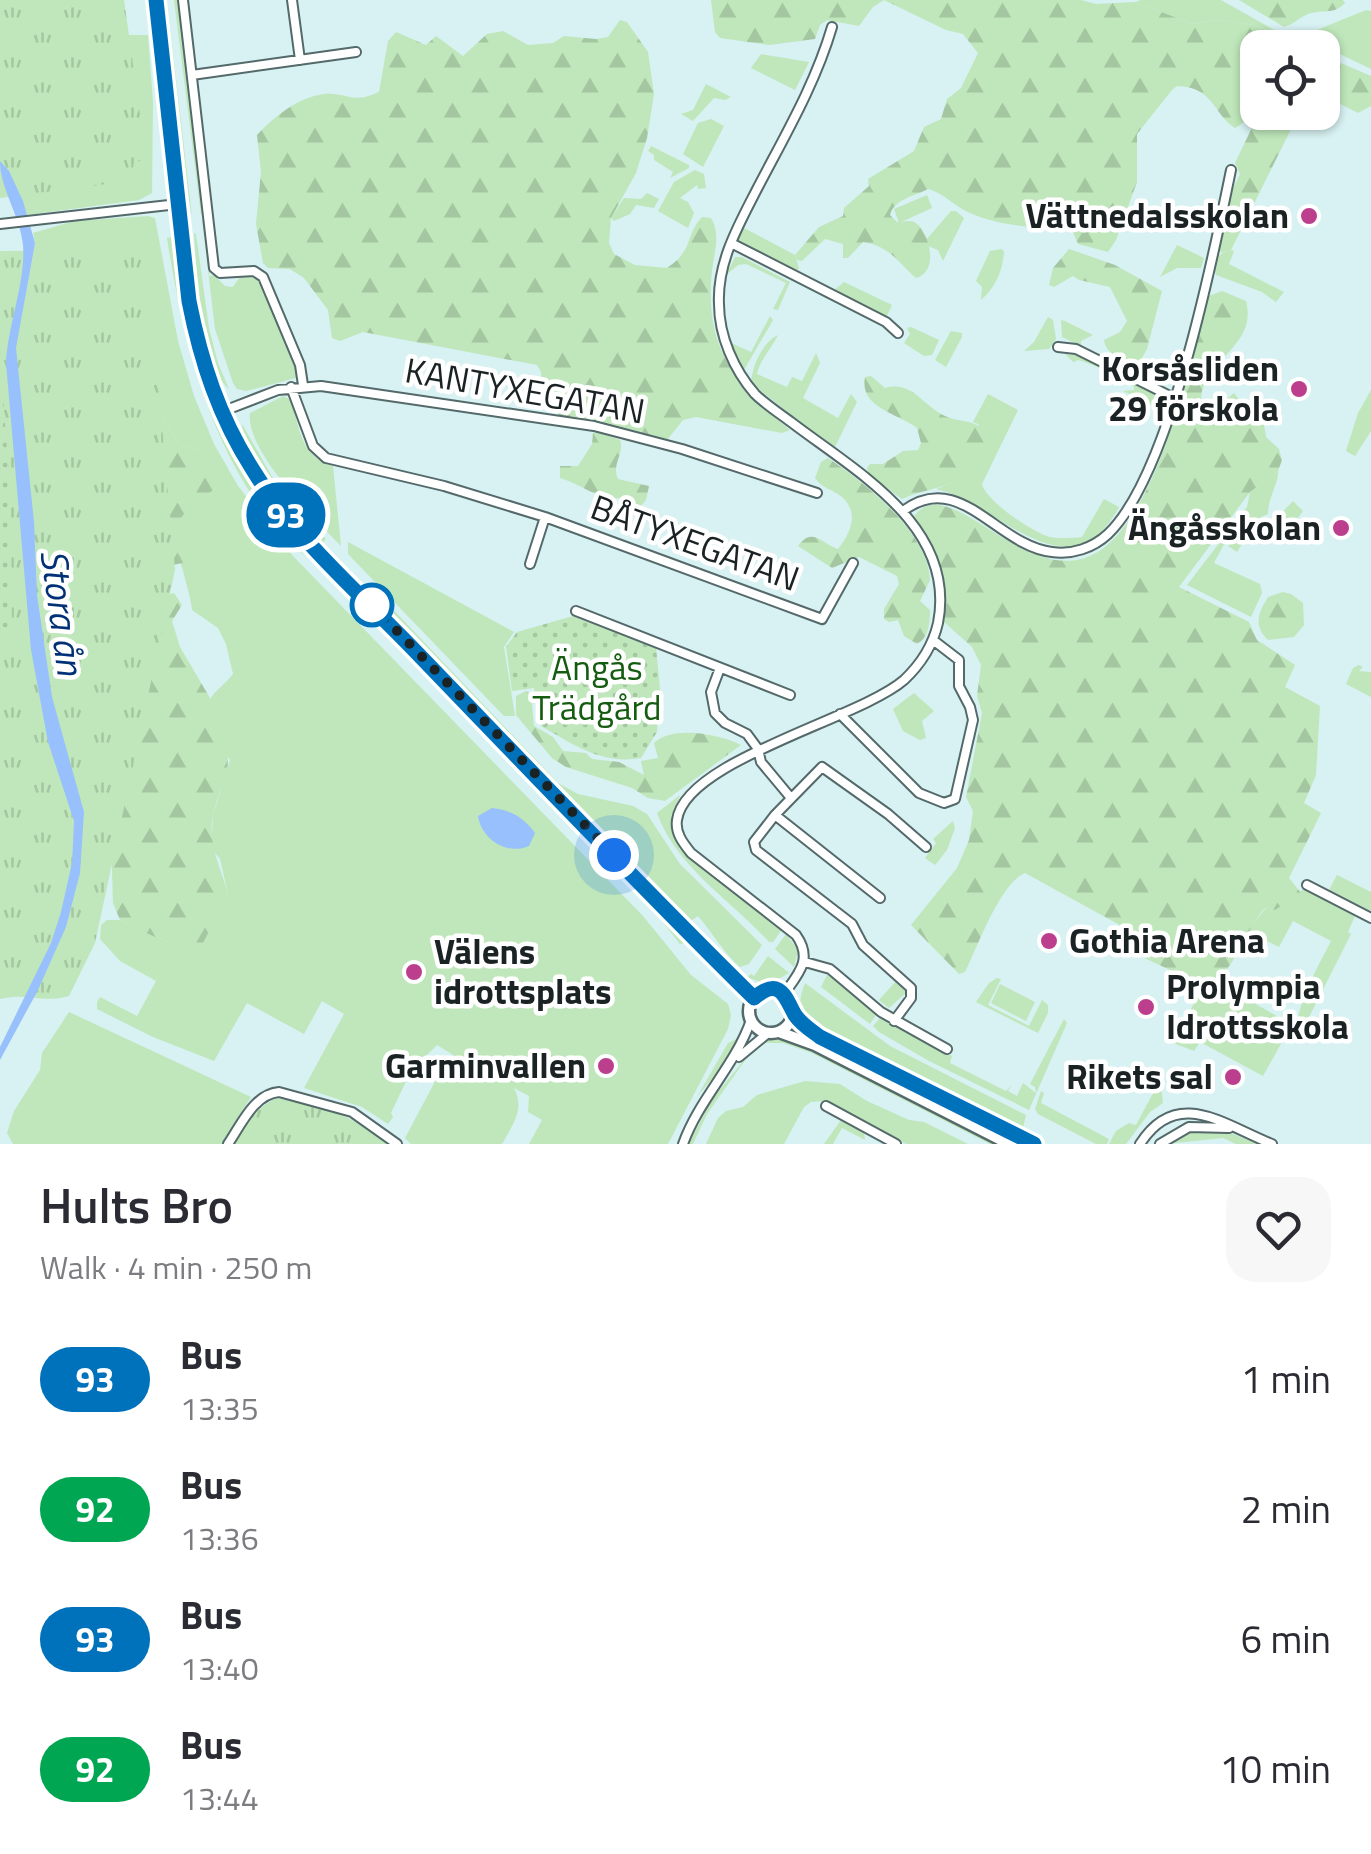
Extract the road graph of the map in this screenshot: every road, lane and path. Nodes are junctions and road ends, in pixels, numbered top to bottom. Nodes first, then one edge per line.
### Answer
1 (156, 0) edge
2 (183, 0) edge
3 (292, 0) edge
4 (832, 26) dead end
5 (356, 52) dead end
6 (300, 60) junction
7 (192, 75) junction
8 (1231, 170) dead end
9 (178, 204) junction
10 (0, 224) edge
11 (731, 244) junction
12 (898, 333) dead end
13 (1058, 346) dead end
14 (302, 385) junction
15 (292, 386) junction
16 (1174, 398) junction
17 (221, 412) junction
18 (817, 493) dead end
19 (903, 511) junction
20 (545, 517) junction
21 (530, 564) dead end
22 (853, 564) dead end
23 (576, 611) dead end
24 (933, 640) junction
25 (720, 668) junction
26 (790, 695) dead end
27 (840, 714) junction
28 (758, 749) junction
29 (791, 798) junction
30 (775, 815) junction
31 (926, 848) dead end
32 (1307, 885) dead end
33 (880, 898) dead end
34 (1371, 918) edge
35 (805, 962) junction
36 (784, 994) junction
37 (754, 998) junction
38 (793, 1012) junction
39 (751, 1020) junction
40 (894, 1021) junction
41 (773, 1032) junction
42 (947, 1049) dead end
43 (732, 1063) junction
44 (826, 1106) dead end
45 (1234, 1129) junction
46 (228, 1144) edge
47 (396, 1144) edge
48 (683, 1144) edge
49 (896, 1144) edge
50 (1009, 1144) edge
51 (1034, 1144) edge
52 (1140, 1144) edge
53 (1160, 1144) edge
54 (1272, 1144) edge

1 - 9 street
2 - 7 street
3 - 6 street
4 - 11 street
5 - 6 street
6 - 7 street
7 - 14 street
8 - 16 street
9 - 10 street
9 - 17 street
11 - 12 street
11 - 19 street
13 - 16 street
14 - 15 street, KANTYXEGATAN
14 - 18 street, KANTYXEGATAN
15 - 17 street, KANTYXEGATAN
15 - 20 street, BÅTYXEGATAN
16 - 19 street
17 - 37 street
19 - 24 street
20 - 21 street, BÅTYXEGATAN
20 - 22 street, BÅTYXEGATAN
23 - 25 street
24 - 27 street
24 - 27 street
25 - 26 street
25 - 28 street
27 - 28 street
28 - 29 street
28 - 35 street
29 - 30 street
29 - 31 street
30 - 33 street
30 - 40 street
32 - 34 street
35 - 36 street
35 - 40 street
36 - 37 street
36 - 38 street
37 - 39 street
38 - 41 street
38 - 51 street
39 - 41 street
39 - 43 street
40 - 42 street
41 - 43 street
41 - 50 street
43 - 48 street
44 - 49 street
45 - 52 street
45 - 53 street
45 - 54 street
46 - 47 street

